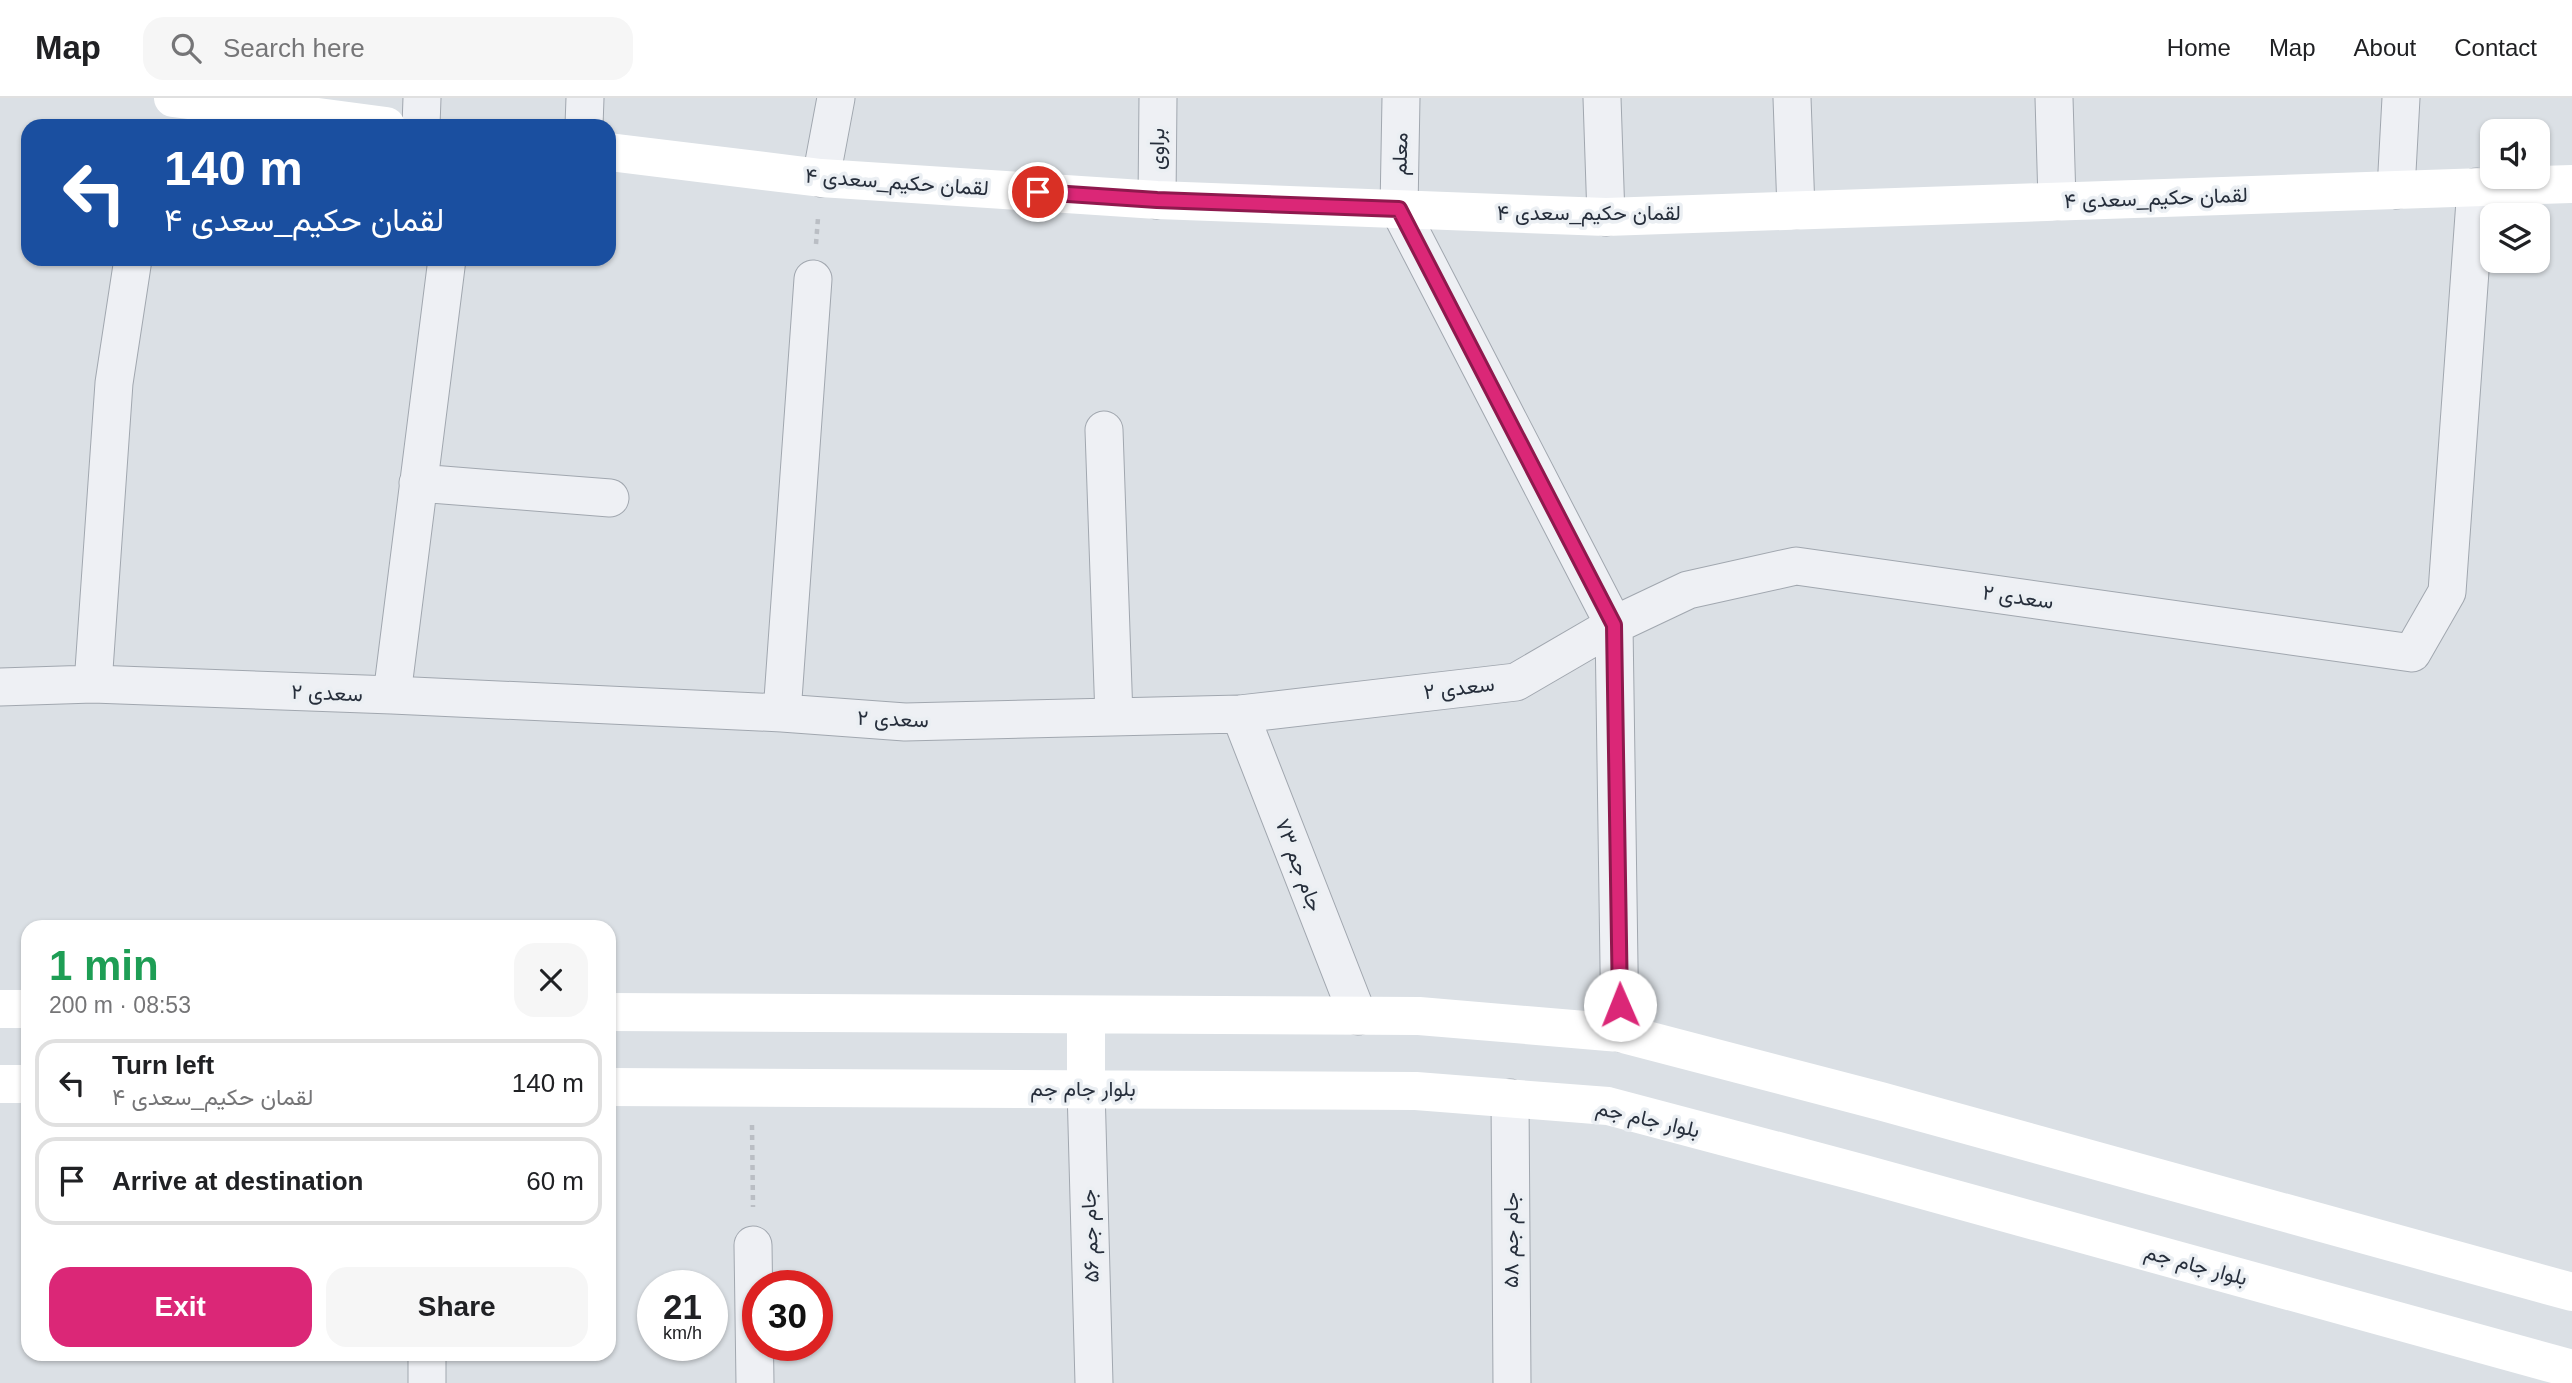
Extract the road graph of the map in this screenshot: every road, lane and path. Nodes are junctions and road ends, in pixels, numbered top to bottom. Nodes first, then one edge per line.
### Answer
1 (173, 98) edge
2 (422, 98) edge
3 (585, 98) edge
4 (836, 98) edge
5 (1158, 98) edge
6 (1401, 98) edge
7 (1602, 98) edge
8 (1792, 98) edge
9 (2054, 98) edge
10 (2401, 98) edge
11 (333, 119) edge
12 (421, 119) edge
13 (584, 119) edge
14 (616, 153) edge
15 (821, 178) junction
16 (2572, 184) edge
17 (2476, 187) junction
18 (2396, 190) junction
19 (1157, 200) junction
20 (2057, 201) junction
21 (1399, 209) junction
22 (1796, 210) junction
23 (1606, 217) junction
24 (132, 266) edge
25 (446, 266) edge
26 (813, 279) joint
27 (1104, 430) dead end
28 (418, 483) junction
29 (610, 498) dead end
30 (1614, 625) junction
31 (93, 684) junction
32 (0, 687) edge
33 (392, 695) junction
34 (782, 712) junction
35 (1240, 714) junction
36 (1114, 717) junction
37 (0, 1009) edge
38 (21, 1009) edge
39 (616, 1012) edge
40 (1086, 1015) junction
41 (1358, 1016) junction
42 (1620, 1032) junction
43 (0, 1083) edge
44 (21, 1084) edge
45 (616, 1087) edge
46 (1086, 1088) junction
47 (751, 1089) junction
48 (1510, 1098) junction
49 (753, 1245) joint
50 (2572, 1292) edge
51 (428, 1361) edge
52 (2572, 1369) edge
53 (428, 1383) edge
54 (755, 1383) edge
55 (1094, 1383) edge
56 (1512, 1383) edge

1 - 11 main road
2 - 12 street
3 - 13 street
4 - 15 street
5 - 19 street, براوی
6 - 21 street, معلم
7 - 23 street
8 - 22 street
9 - 20 street
10 - 18 street
14 - 15 main road, لقمان حکیم_سعدی ۴
15 - 19 main road, لقمان حکیم_سعدی ۴
15 - 26 path
16 - 17 main road, لقمان حکیم_سعدی ۴
17 - 18 main road, لقمان حکیم_سعدی ۴
17 - 30 street, سعدی ۲
18 - 20 main road, لقمان حکیم_سعدی ۴
19 - 21 main road, لقمان حکیم_سعدی ۴
20 - 22 main road, لقمان حکیم_سعدی ۴
21 - 23 main road, لقمان حکیم_سعدی ۴
21 - 30 street
22 - 23 main road, لقمان حکیم_سعدی ۴
24 - 31 street
25 - 28 street
26 - 34 street
27 - 36 street
28 - 29 street
28 - 33 street
30 - 35 street, سعدی ۲
30 - 42 street
31 - 32 street, سعدی ۲
31 - 33 street, سعدی ۲
33 - 34 street, سعدی ۲
34 - 36 street, سعدی ۲
35 - 36 street, سعدی ۲
35 - 41 street, جام جم ۷۳
37 - 38 main road
39 - 40 main road
40 - 41 main road
40 - 46 main road
41 - 42 main road
42 - 50 main road
43 - 44 main road
45 - 47 main road, بلوار جام جم
46 - 47 main road, بلوار جام جم
46 - 48 main road, بلوار جام جم
46 - 55 street, جام جم ۵۶
47 - 49 path
48 - 52 main road, بلوار جام جم
48 - 56 street, جام جم ۵۸
49 - 54 street
51 - 53 street

